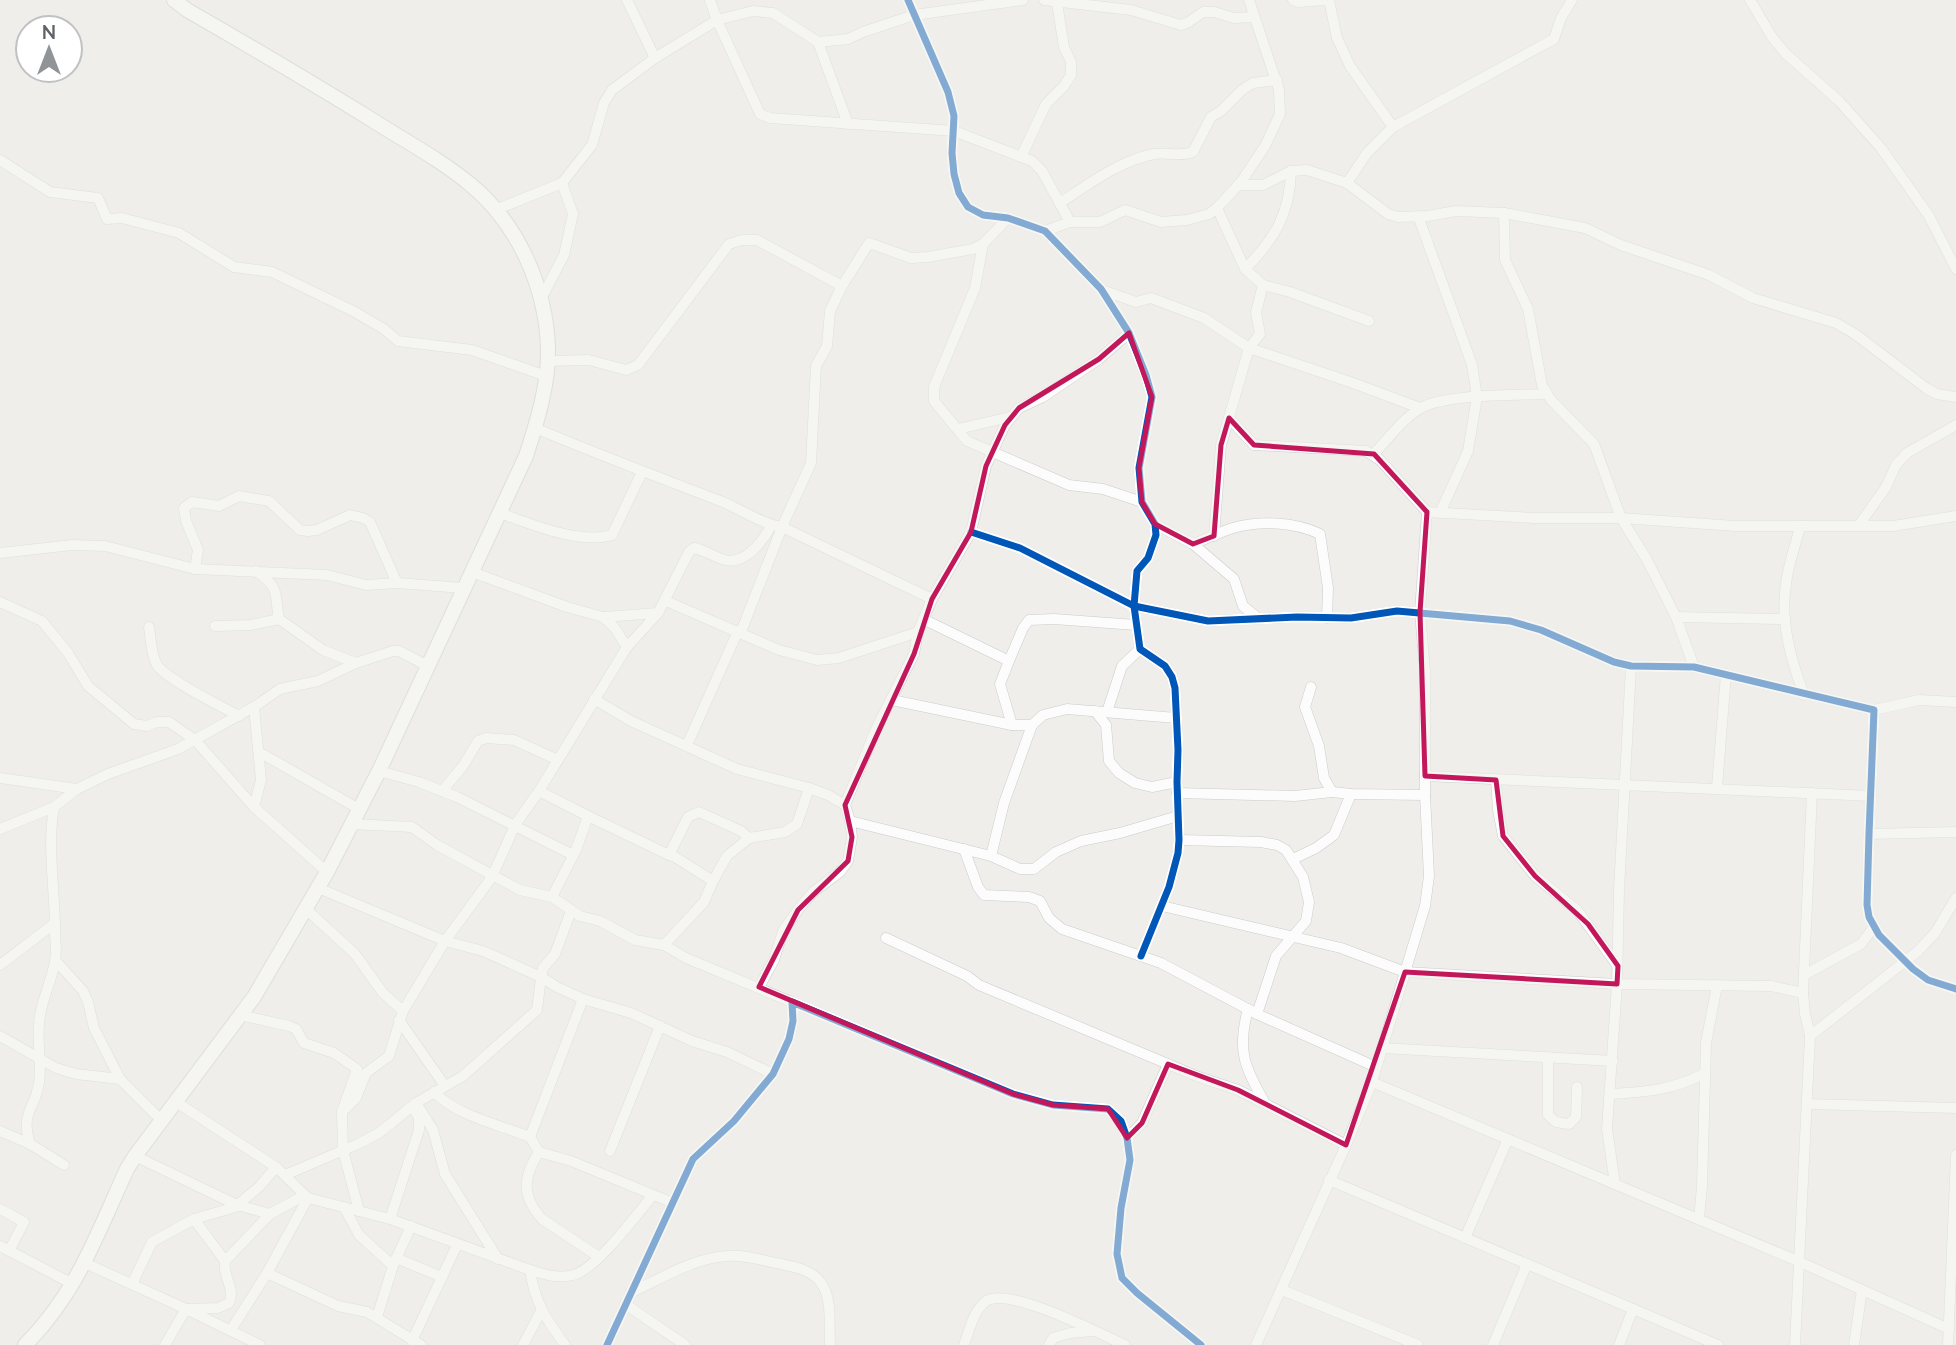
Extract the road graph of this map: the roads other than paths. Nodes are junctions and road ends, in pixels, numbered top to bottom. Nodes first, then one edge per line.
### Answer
1 (174, 0) edge
2 (628, 0) edge
3 (710, 0) edge
4 (908, 0) edge
5 (1023, 0) edge
6 (1044, 0) edge
7 (1248, 0) edge
8 (1293, 0) edge
9 (1328, 0) edge
10 (1572, 0) edge
11 (1750, 0) edge
12 (1057, 3) junction
13 (914, 15) junction
14 (1254, 17) junction
15 (717, 20) junction
16 (818, 42) junction
17 (655, 58) junction
18 (1277, 80) junction
19 (848, 124) junction
20 (1393, 127) junction
21 (954, 131) junction
22 (1021, 157) junction
23 (0, 160) edge
24 (1291, 171) junction
25 (562, 183) junction
26 (1347, 183) junction
27 (1238, 185) junction
28 (1059, 203) junction
29 (1217, 208) junction
30 (495, 210) junction
31 (1504, 213) junction
32 (1418, 216) junction
33 (1008, 218) junction
34 (1070, 222) junction
35 (1045, 231) junction
36 (983, 243) junction
37 (1245, 268) junction
38 (1956, 269) edge
39 (1263, 285) junction
40 (842, 286) junction
41 (1101, 289) junction
42 (541, 299) junction
43 (1369, 321) dead end
44 (1129, 333) junction
45 (1249, 348) junction
46 (546, 369) junction
47 (1547, 394) junction
48 (1476, 397) junction
49 (1956, 397) edge
50 (1420, 408) junction
51 (1010, 417) junction
52 (1229, 418) junction
53 (1956, 425) edge
54 (535, 428) junction
55 (958, 429) junction
56 (991, 452) junction
57 (1374, 454) junction
58 (642, 472) junction
59 (1142, 502) junction
60 (1427, 512) junction
61 (500, 513) junction
62 (1440, 513) junction
63 (1956, 516) edge
64 (1621, 518) junction
65 (1155, 524) junction
66 (1859, 525) junction
67 (771, 526) junction
68 (1800, 526) junction
69 (782, 527) junction
70 (971, 532) junction
71 (1214, 536) junction
72 (1192, 544) junction
73 (0, 553) edge
74 (195, 569) junction
75 (256, 571) junction
76 (471, 572) junction
77 (397, 583) junction
78 (463, 588) junction
79 (932, 599) junction
80 (666, 601) junction
81 (0, 602) edge
82 (1134, 606) junction
83 (1420, 612) junction
84 (658, 613) junction
85 (603, 617) junction
86 (1676, 617) junction
87 (1258, 618) junction
88 (1327, 618) junction
89 (923, 619) junction
90 (1785, 619) junction
91 (279, 620) junction
92 (1136, 625) junction
93 (215, 626) dead end
94 (149, 627) dead end
95 (740, 631) junction
96 (918, 632) junction
97 (627, 648) junction
98 (1140, 649) junction
99 (1009, 661) junction
100 (356, 663) junction
101 (428, 666) junction
102 (1631, 666) junction
103 (1694, 667) junction
104 (1727, 674) junction
105 (1311, 687) dead end
106 (1804, 695) junction
107 (594, 699) junction
108 (892, 700) junction
109 (1956, 702) edge
110 (254, 707) junction
111 (1874, 710) junction
112 (1095, 711) junction
113 (1107, 712) junction
114 (239, 716) junction
115 (1176, 718) junction
116 (1032, 724) junction
117 (1012, 725) junction
118 (195, 740) junction
119 (687, 745) junction
120 (259, 752) junction
121 (558, 760) junction
122 (379, 771) junction
123 (1424, 776) junction
124 (0, 778) edge
125 (1496, 780) junction
126 (1625, 787) junction
127 (1177, 788) junction
128 (1717, 788) junction
129 (77, 789) junction
130 (809, 789) junction
131 (442, 791) junction
132 (539, 791) junction
133 (1332, 792) junction
134 (1812, 793) junction
135 (1351, 794) junction
136 (1424, 795) junction
137 (1871, 796) junction
138 (845, 805) junction
139 (54, 807) junction
140 (254, 807) junction
141 (359, 809) junction
142 (588, 816) junction
143 (1178, 816) junction
144 (850, 821) junction
145 (351, 824) junction
146 (515, 825) junction
147 (0, 829) edge
148 (1956, 832) edge
149 (1869, 834) junction
150 (749, 838) junction
151 (1179, 840) junction
152 (964, 849) junction
153 (573, 855) junction
154 (669, 855) junction
155 (991, 856) junction
156 (1293, 859) junction
157 (327, 872) junction
158 (492, 877) junction
159 (713, 881) junction
160 (318, 888) junction
161 (552, 897) junction
162 (1956, 898) edge
163 (1161, 905) junction
164 (306, 909) junction
165 (571, 911) junction
166 (55, 923) junction
167 (1874, 927) junction
168 (1294, 936) junction
169 (886, 938) dead end
170 (445, 941) junction
171 (663, 945) junction
172 (1141, 956) junction
173 (55, 960) junction
174 (1905, 962) junction
175 (0, 965) edge
176 (1618, 966) junction
177 (1405, 972) junction
178 (1804, 975) junction
179 (541, 977) junction
180 (1617, 984) junction
181 (1717, 985) junction
182 (759, 987) junction
183 (1956, 989) edge
184 (1803, 993) junction
185 (583, 999) junction
186 (792, 1002) junction
187 (1253, 1012) junction
188 (240, 1015) junction
189 (401, 1016) junction
190 (660, 1026) junction
191 (0, 1036) edge
192 (1810, 1036) junction
193 (1382, 1048) junction
194 (38, 1057) junction
195 (1548, 1057) junction
196 (1613, 1061) junction
197 (1168, 1064) junction
198 (1376, 1067) junction
199 (1705, 1073) junction
200 (773, 1074) junction
201 (120, 1079) junction
202 (1372, 1082) junction
203 (445, 1086) junction
204 (1577, 1087) dead end
205 (433, 1092) junction
206 (1611, 1094) junction
207 (177, 1102) junction
208 (1265, 1103) junction
209 (414, 1104) junction
210 (1807, 1104) junction
211 (1956, 1108) edge
212 (342, 1112) junction
213 (162, 1121) junction
214 (0, 1131) edge
215 (530, 1137) junction
216 (1127, 1138) junction
217 (1508, 1139) junction
218 (30, 1144) junction
219 (1346, 1145) junction
220 (343, 1150) junction
221 (539, 1152) junction
222 (610, 1152) dead end
223 (1956, 1155) edge
224 (135, 1156) junction
225 (64, 1165) dead end
226 (276, 1167) junction
227 (285, 1175) junction
228 (1329, 1180) junction
229 (1615, 1184) junction
230 (653, 1195) junction
231 (307, 1197) junction
232 (673, 1203) junction
233 (238, 1205) junction
234 (1955, 1206) edge
235 (344, 1207) junction
236 (0, 1209) edge
237 (359, 1211) junction
238 (270, 1214) junction
239 (194, 1219) junction
240 (390, 1219) junction
241 (1699, 1219) junction
242 (411, 1226) junction
243 (1465, 1238) junction
244 (457, 1245) junction
245 (5, 1249) edge
246 (599, 1257) junction
247 (498, 1259) junction
248 (225, 1261) junction
249 (395, 1262) junction
250 (1800, 1262) junction
251 (85, 1263) junction
252 (1527, 1264) junction
253 (530, 1270) junction
254 (267, 1273) junction
255 (442, 1277) junction
256 (73, 1284) junction
257 (132, 1284) junction
258 (1282, 1290) junction
259 (1862, 1290) junction
260 (630, 1293) junction
261 (1953, 1301) edge
262 (625, 1304) junction
263 (187, 1309) junction
264 (1633, 1309) junction
265 (541, 1311) junction
266 (377, 1317) junction
267 (1949, 1329) junction
268 (231, 1330) junction
269 (1094, 1331) junction
270 (417, 1343) edge
271 (25, 1345) edge
272 (165, 1345) edge
273 (260, 1345) edge
274 (523, 1345) edge
275 (565, 1345) edge
276 (607, 1345) edge
277 (685, 1345) edge
278 (830, 1345) edge
279 (964, 1345) edge
280 (1049, 1345) edge
281 (1125, 1345) edge
282 (1200, 1345) edge
283 (1256, 1345) edge
284 (1418, 1345) edge
285 (1493, 1345) edge
286 (1619, 1345) edge
287 (1718, 1345) edge
288 (1795, 1345) edge
289 (1854, 1345) edge
290 (1948, 1345) edge

1 - 30 main road
2 - 17 street
3 - 15 street
4 - 13 street
5 - 13 street
6 - 12 street
7 - 14 street
8 - 9 street
9 - 20 street
10 - 20 street
11 - 38 street
12 - 14 street
12 - 22 street
13 - 16 street
13 - 21 street
14 - 18 street
15 - 16 street
15 - 17 street
15 - 19 street
16 - 19 street
17 - 25 street
18 - 27 street
18 - 28 street
19 - 21 street
20 - 26 street
21 - 22 street
21 - 33 street
22 - 28 street
23 - 46 street
24 - 26 street
24 - 27 street
24 - 37 street
25 - 30 street
25 - 42 street
26 - 32 street
27 - 29 street
28 - 34 street
29 - 34 street
29 - 37 street
30 - 42 main road
31 - 32 street
31 - 47 street
31 - 49 street
32 - 48 street
33 - 35 street
33 - 36 street
34 - 35 street
35 - 41 street
36 - 40 street
36 - 55 street
37 - 39 street
39 - 43 street
39 - 45 street
40 - 46 street
40 - 69 street
41 - 44 street
41 - 45 street
42 - 46 main road
44 - 51 street
44 - 59 street
45 - 50 street
45 - 52 street
46 - 54 main road
47 - 48 street
47 - 64 street
48 - 50 street
48 - 62 street
50 - 57 street
51 - 55 street
51 - 56 street
52 - 57 street
52 - 71 street
53 - 66 street
54 - 58 street
54 - 61 main road
55 - 56 street
56 - 59 street
56 - 70 street
57 - 60 street
58 - 61 street
58 - 67 street
59 - 65 street
60 - 62 street
60 - 83 street
61 - 76 main road
62 - 64 street
63 - 66 street
64 - 68 street
64 - 86 street
65 - 72 street
65 - 82 street
66 - 68 street
67 - 69 street
67 - 80 street
68 - 90 street
69 - 79 street
69 - 95 street
70 - 79 street
70 - 82 street
71 - 72 street
71 - 88 street
72 - 87 street
73 - 74 street
74 - 75 street
74 - 77 street
75 - 77 street
75 - 91 street
76 - 78 main road
76 - 85 street
77 - 78 street
78 - 101 main road
79 - 89 street
80 - 84 street
80 - 95 street
81 - 118 street
82 - 87 street
82 - 92 street
83 - 88 street
83 - 102 street
83 - 123 street
84 - 85 street
84 - 97 street
85 - 97 street
86 - 90 street
86 - 103 street
87 - 88 street
89 - 96 street
89 - 99 street
90 - 106 street
91 - 93 street
91 - 100 street
92 - 98 street
92 - 99 street
94 - 114 street
95 - 96 street
95 - 119 street
96 - 108 street
97 - 107 street
98 - 113 street
98 - 115 street
99 - 117 street
100 - 101 street
100 - 110 street
101 - 122 main road
102 - 103 street
102 - 126 street
103 - 104 street
104 - 106 street
104 - 128 street
105 - 133 street
106 - 111 street
107 - 119 street
107 - 121 street
108 - 117 street
108 - 138 street
109 - 111 street
110 - 114 street
110 - 120 street
111 - 137 street
112 - 113 street
112 - 116 street
112 - 127 street
113 - 115 street
114 - 118 street
115 - 127 street
116 - 117 street
116 - 155 street
118 - 129 street
118 - 140 street
119 - 130 street
120 - 140 street
120 - 141 street
121 - 131 street
121 - 132 street
122 - 131 street
122 - 141 main road
123 - 125 street
123 - 136 street
124 - 129 street
125 - 126 street
125 - 176 street
126 - 128 street
126 - 176 street
127 - 133 street
127 - 143 street
128 - 134 street
129 - 139 street
130 - 138 street
130 - 150 street
131 - 146 street
132 - 142 street
132 - 146 street
133 - 135 street
134 - 137 street
134 - 178 street
135 - 136 street
135 - 156 street
136 - 177 street
137 - 149 street
138 - 144 street
139 - 147 street
139 - 166 street
140 - 157 street
141 - 145 main road
142 - 153 street
142 - 154 street
143 - 151 street
143 - 155 street
144 - 152 street
144 - 182 street
145 - 157 main road
145 - 158 street
146 - 153 street
146 - 158 street
148 - 149 street
149 - 167 street
150 - 154 street
150 - 159 street
151 - 156 street
151 - 163 street
152 - 155 street
152 - 172 street
153 - 161 street
154 - 159 street
156 - 168 street
157 - 160 main road
158 - 161 street
158 - 170 street
159 - 171 street
160 - 164 main road
160 - 170 street
161 - 165 street
162 - 174 street
163 - 168 street
163 - 172 street
164 - 188 main road
164 - 189 street
165 - 171 street
165 - 179 street
166 - 173 street
166 - 175 street
167 - 174 street
167 - 178 street
168 - 177 street
168 - 187 street
169 - 197 street
170 - 179 street
170 - 189 street
171 - 182 street
172 - 187 street
173 - 194 street
173 - 201 street
174 - 183 street
174 - 192 street
176 - 180 street
177 - 180 street
177 - 193 street
178 - 184 street
179 - 185 street
179 - 203 street
180 - 181 street
180 - 196 street
181 - 184 street
181 - 199 street
182 - 186 street
184 - 192 street
185 - 190 street
185 - 215 street
186 - 200 street
186 - 216 street
187 - 198 street
187 - 208 street
188 - 207 main road
188 - 212 street
189 - 203 street
189 - 212 street
190 - 200 street
190 - 222 street
191 - 194 street
192 - 210 street
193 - 195 street
193 - 198 street
194 - 201 street
194 - 218 street
195 - 196 street
195 - 204 street
196 - 206 street
197 - 208 street
197 - 216 street
198 - 202 street
199 - 206 street
199 - 241 street
200 - 232 street
201 - 213 street
202 - 217 street
202 - 219 street
203 - 205 street
205 - 209 street
205 - 215 street
206 - 229 street
207 - 213 main road
207 - 226 street
208 - 219 street
209 - 220 street
209 - 240 street
209 - 247 street
210 - 211 street
210 - 250 street
212 - 220 street
213 - 224 main road
214 - 218 street
215 - 221 street
216 - 282 street
217 - 229 street
217 - 243 street
218 - 225 street
219 - 228 street
220 - 227 street
220 - 237 street
221 - 230 street
221 - 246 street
223 - 234 street
224 - 233 street
224 - 251 main road
226 - 227 street
226 - 233 street
227 - 231 street
228 - 243 street
228 - 258 street
229 - 241 street
230 - 232 street
230 - 246 street
231 - 235 street
231 - 238 street
231 - 254 street
232 - 260 street
233 - 238 street
233 - 239 street
234 - 261 street
235 - 237 street
235 - 249 street
236 - 245 street
237 - 240 street
238 - 248 street
239 - 248 street
239 - 257 street
240 - 242 street
241 - 250 street
242 - 244 street
242 - 249 street
243 - 252 street
244 - 247 street
244 - 255 street
245 - 256 street
246 - 253 street
247 - 253 street
248 - 263 street
249 - 255 street
249 - 266 street
250 - 259 street
250 - 288 street
251 - 256 main road
251 - 257 street
252 - 264 street
252 - 285 street
253 - 265 street
254 - 266 street
254 - 268 street
255 - 270 street
256 - 271 main road
257 - 263 street
258 - 283 street
258 - 284 street
259 - 267 street
259 - 289 street
260 - 262 street
260 - 278 street
261 - 267 street
262 - 276 street
262 - 277 street
263 - 268 street
263 - 272 street
264 - 286 street
264 - 287 street
265 - 274 street
265 - 275 street
266 - 270 street
267 - 290 street
268 - 273 street
269 - 279 street
269 - 280 street
269 - 281 street

